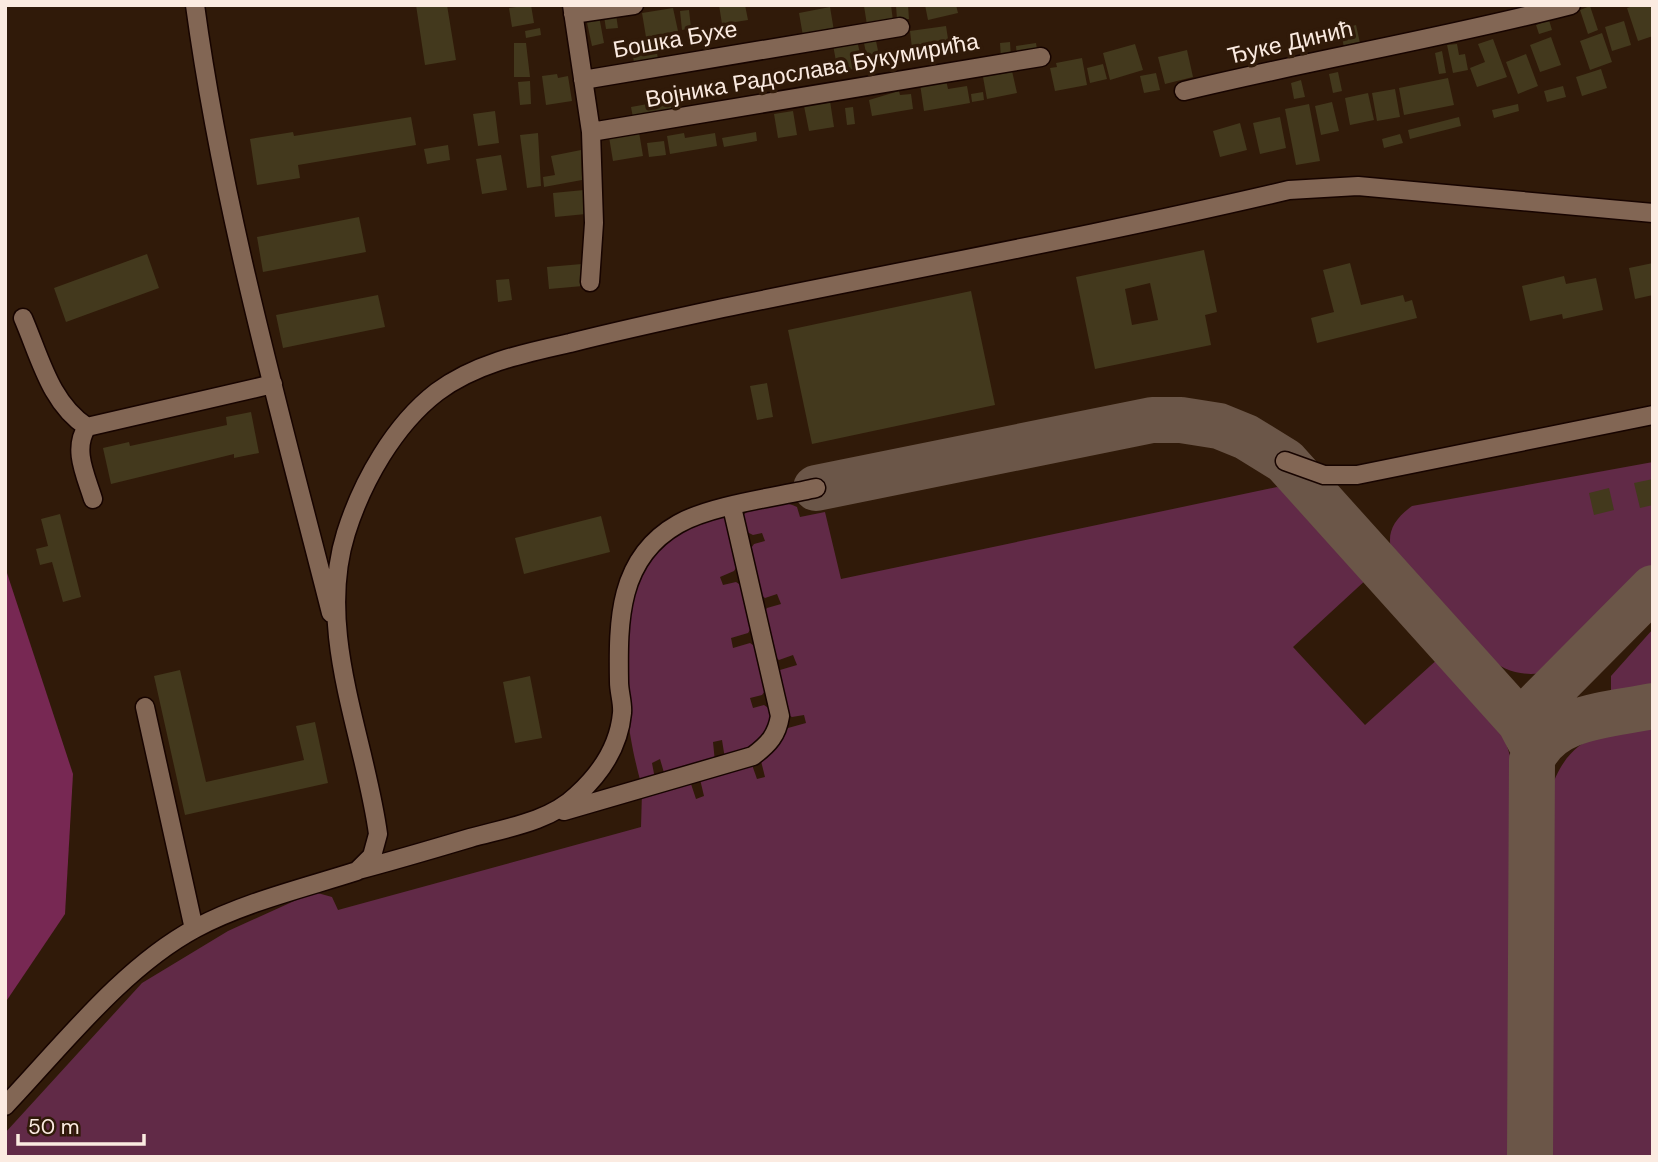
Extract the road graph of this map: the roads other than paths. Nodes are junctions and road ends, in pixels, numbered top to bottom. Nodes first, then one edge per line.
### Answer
1 (195, 5) edge
2 (634, 5) edge
3 (1570, 5) edge
4 (573, 10) edge
5 (900, 26) dead end
6 (1041, 57) dead end
7 (583, 80) junction
8 (1184, 91) dead end
9 (591, 132) junction
10 (1653, 214) edge
11 (590, 282) dead end
12 (23, 318) dead end
13 (273, 384) junction
14 (1653, 415) edge
15 (88, 427) junction
16 (1285, 461) dead end
17 (816, 488) dead end
18 (93, 499) dead end
19 (732, 508) junction
20 (341, 654) junction
21 (145, 706) dead end
22 (546, 816) junction
23 (357, 871) junction
24 (194, 929) junction
25 (5, 1105) edge

1 - 13 street
2 - 4 street
3 - 8 street, Ђуке Динић
4 - 7 street
5 - 7 street, Бошка Бухе
6 - 9 street, Војника Радослава Букумирића
7 - 9 street
9 - 11 street
10 - 20 street
12 - 15 street
13 - 15 street
13 - 20 street
14 - 16 street
15 - 18 street
17 - 19 street
19 - 22 street
19 - 22 street
20 - 23 street
21 - 24 street
22 - 23 street
23 - 24 street
24 - 25 street

